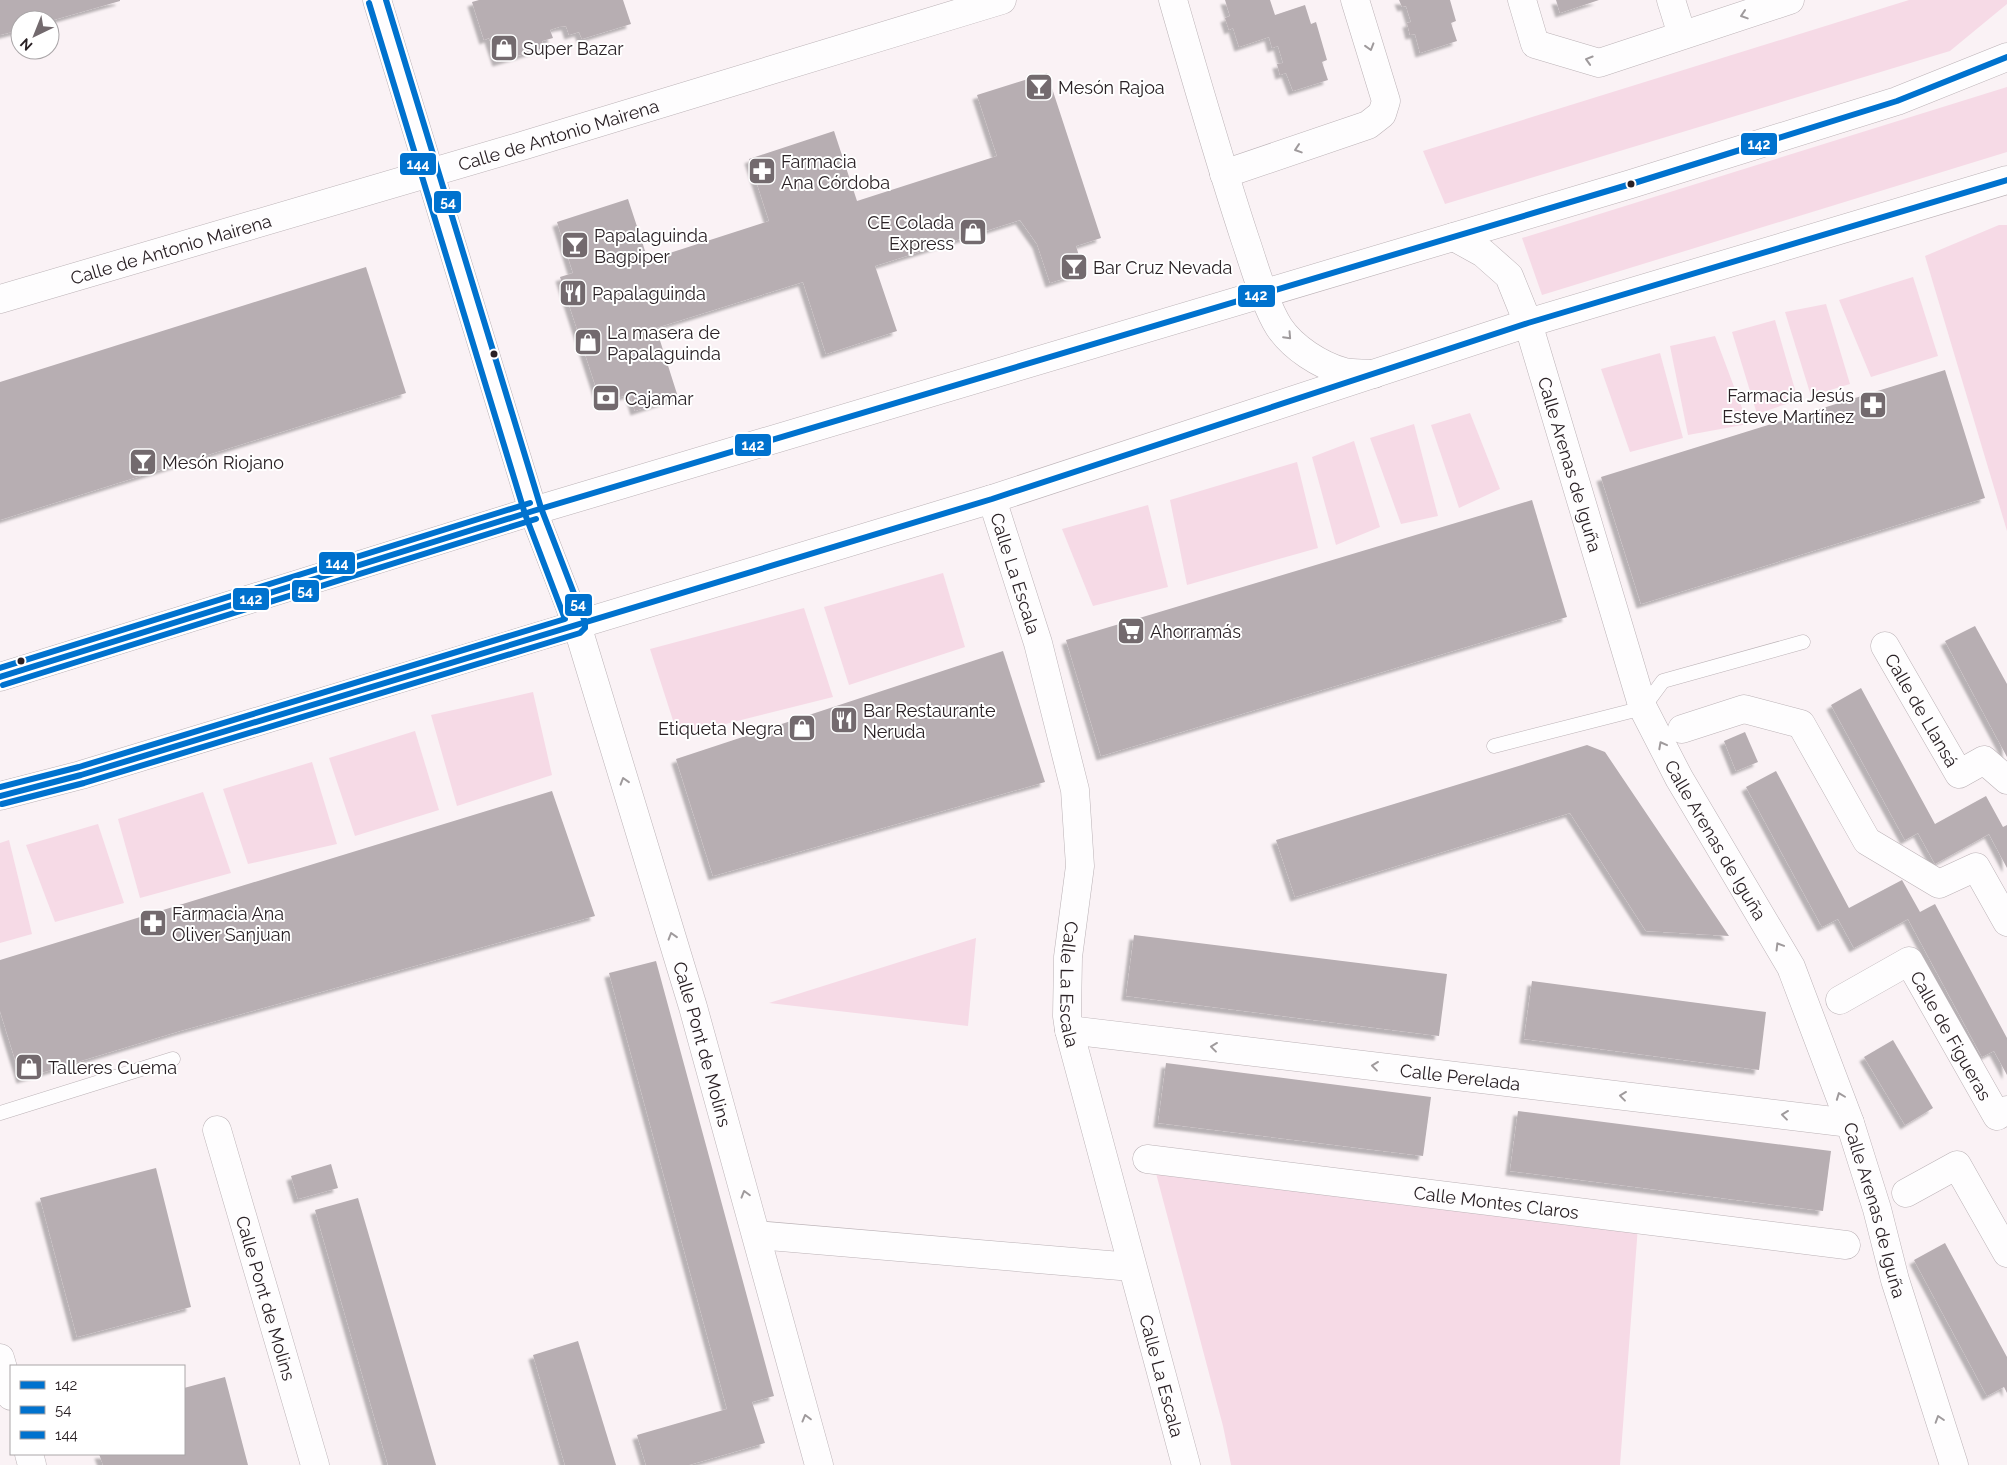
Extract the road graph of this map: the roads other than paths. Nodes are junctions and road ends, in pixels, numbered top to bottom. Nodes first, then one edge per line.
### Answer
1 (377, 0) edge
2 (1002, 0) edge
3 (1173, 0) edge
4 (1355, 0) edge
5 (1522, 0) edge
6 (1671, 0) edge
7 (1790, 0) edge
8 (1682, 35) junction
9 (2007, 57) edge
10 (431, 173) junction
11 (1224, 174) junction
12 (2007, 180) edge
13 (1454, 237) junction
14 (1264, 294) junction
15 (0, 299) edge
16 (1528, 323) junction
17 (1374, 374) junction
18 (992, 499) junction
19 (533, 511) junction
20 (577, 625) junction
21 (1803, 642) dead end
22 (1885, 646) dead end
23 (0, 677) edge
24 (1643, 708) junction
25 (1682, 729) dead end
26 (1494, 746) dead end
27 (2007, 780) edge
28 (0, 796) edge
29 (2007, 922) edge
30 (1840, 1000) dead end
31 (1069, 1030) junction
32 (173, 1059) dead end
33 (2007, 1110) edge
34 (0, 1113) edge
35 (1850, 1123) junction
36 (217, 1130) dead end
37 (1147, 1159) dead end
38 (1906, 1193) dead end
39 (757, 1235) junction
40 (1846, 1245) dead end
41 (2007, 1253) edge
42 (1132, 1267) junction
43 (0, 1358) edge
44 (10, 1393) edge
45 (315, 1465) edge
46 (819, 1465) edge
47 (1186, 1465) edge
48 (1954, 1465) edge

1 - 10 street, Calle Pont de Molins
2 - 10 street, Calle de Antonio Mairena
3 - 11 street
4 -> 11 street
8 -> 5 street
6 - 8 street
7 -> 8 street
9 - 13 street
10 - 15 street, Calle de Antonio Mairena
10 - 19 street, Calle Pont de Molins
11 - 14 street
12 - 16 street
13 - 14 street
13 - 16 street, Calle Arenas de Iguña
14 -> 17 street
14 - 19 street
16 - 17 street
16 - 24 street, Calle Arenas de Iguña
17 - 18 street
18 - 20 street
18 - 31 street, Calle La Escala
19 - 20 street, Calle Pont de Molins
19 - 23 street
20 - 28 street
39 -> 20 street, Calle Pont de Molins
21 - 24 lane
22 - 27 street, Calle de Llansá
24 - 26 lane
35 -> 24 street, Calle Arenas de Iguña
25 - 29 street
30 - 33 street, Calle de Figueras
35 -> 31 street, Calle Perelada
31 - 42 street, Calle La Escala
32 - 34 lane
48 -> 35 street, Calle Arenas de Iguña
36 - 45 street, Calle Pont de Molins
37 - 40 street, Calle Montes Claros
38 - 41 street
39 - 42 street
46 -> 39 street, Calle Pont de Molins
42 - 47 street, Calle La Escala
43 - 44 street

